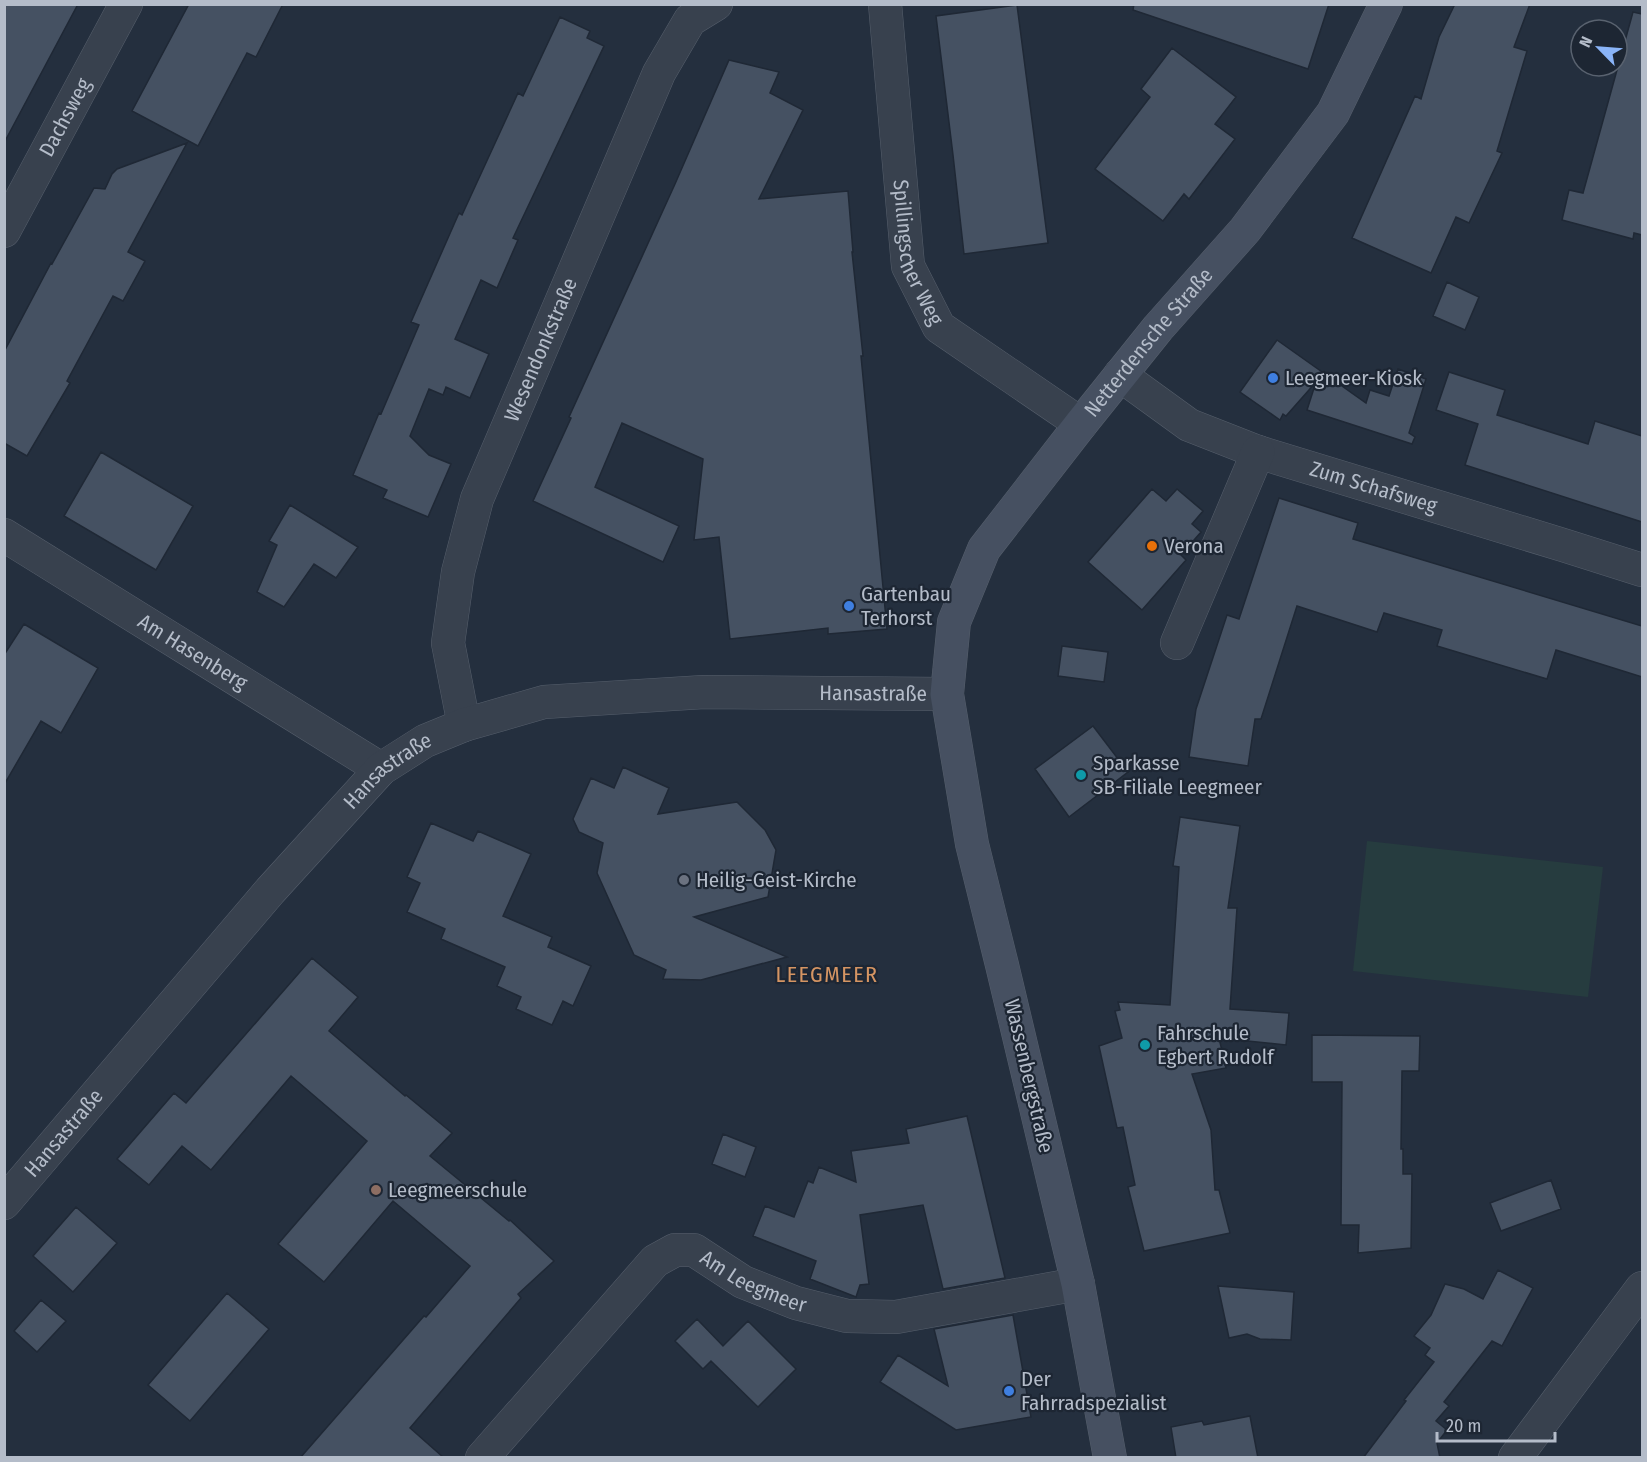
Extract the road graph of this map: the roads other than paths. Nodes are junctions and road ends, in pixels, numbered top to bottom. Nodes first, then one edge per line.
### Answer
1 (126, 4) edge
2 (716, 4) edge
3 (885, 4) edge
4 (1386, 4) edge
5 (4, 231) edge
6 (1120, 375) junction
7 (1081, 424) junction
8 (1258, 452) junction
9 (4, 536) edge
10 (1642, 570) edge
11 (1177, 643) dead end
12 (947, 694) junction
13 (464, 725) junction
14 (381, 769) junction
15 (4, 1203) edge
16 (1078, 1284) junction
17 (1642, 1288) edge
18 (482, 1458) edge
19 (1110, 1458) edge
20 (1515, 1458) edge

1 - 5 street, Dachsweg
2 - 13 street, Wesendonkstraße
3 - 7 street, Spillingscher Weg
4 - 6 street, Netterdensche Straße
6 - 7 street, Netterdensche Straße
6 - 8 street, Zum Schafsweg
7 - 12 street, Netterdensche Straße
8 - 10 street, Zum Schafsweg
8 - 11 street
9 - 14 street, Am Hasenberg
12 - 13 street, Hansastraße
12 - 16 street, Wassenbergstraße
13 - 14 street, Hansastraße
14 - 15 street, Hansastraße
16 - 18 street, Am Leegmeer
16 - 19 street, Wassenbergstraße
17 - 20 street

